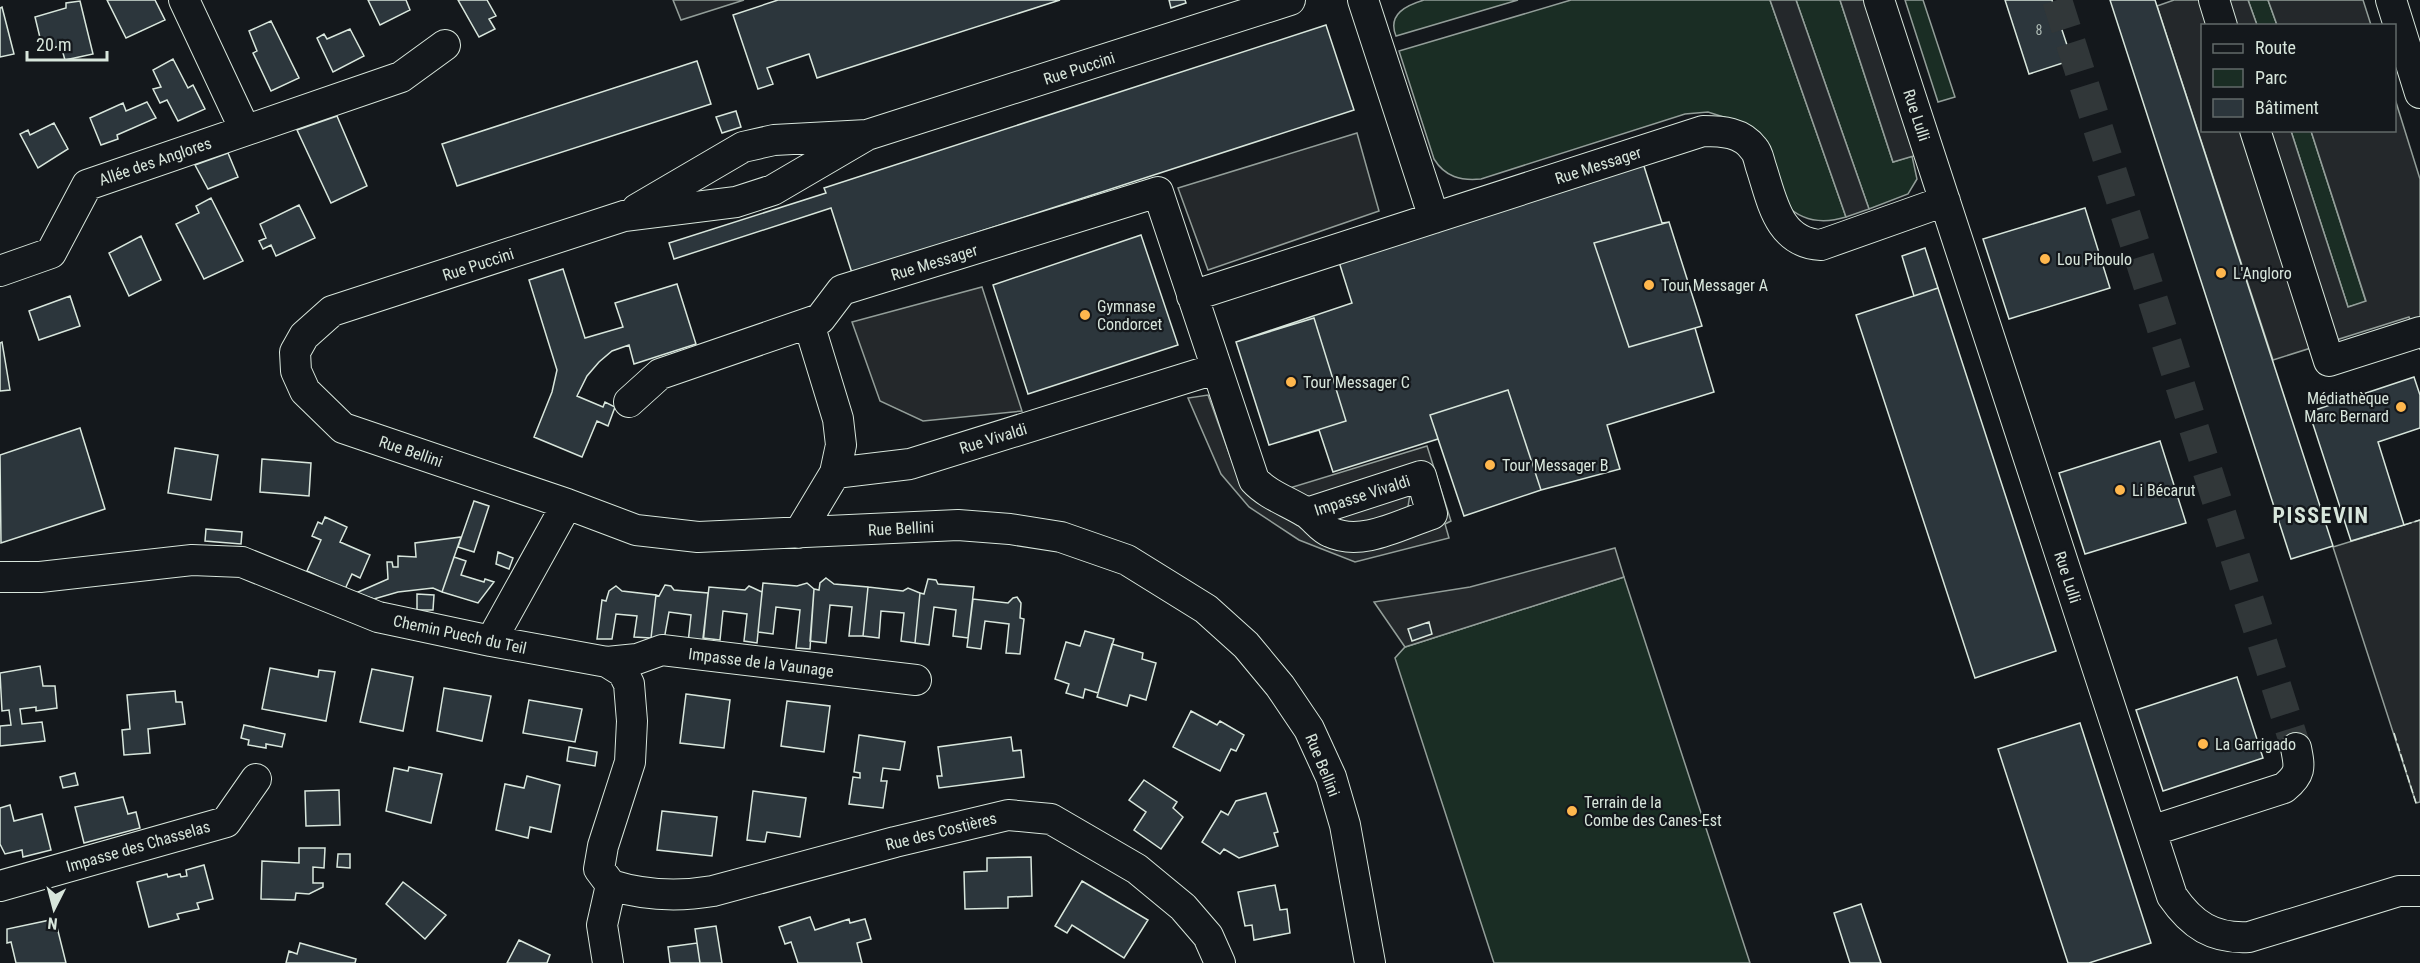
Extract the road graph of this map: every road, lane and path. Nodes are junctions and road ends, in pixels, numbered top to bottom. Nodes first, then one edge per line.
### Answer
1 (184, 0) edge
2 (1290, 0) edge
3 (1363, 0) edge
4 (1879, 0) edge
5 (2214, 0) edge
6 (2391, 0) edge
7 (2221, 24) edge
8 (445, 45) dead end
9 (2420, 93) edge
10 (245, 130) junction
11 (2257, 132) edge
12 (867, 135) junction
13 (1946, 201) junction
14 (624, 216) junction
15 (1434, 218) junction
16 (0, 271) edge
17 (1192, 296) junction
18 (332, 311) joint
19 (809, 324) junction
20 (2420, 332) edge
21 (1215, 369) junction
22 (629, 402) dead end
23 (835, 473) junction
24 (567, 504) junction
25 (1307, 513) dead end
26 (799, 533) junction
27 (0, 577) edge
28 (491, 641) junction
29 (607, 662) junction
30 (916, 680) dead end
31 (2298, 756) tunnel mouth
32 (256, 779) dead end
33 (2151, 831) junction
34 (612, 885) junction
35 (0, 886) edge
36 (2420, 891) edge
37 (608, 963) edge
38 (1220, 963) edge
39 (1370, 963) edge

1 - 10 street
2 - 12 street, Rue Puccini
3 - 15 street
4 - 13 street, Rue Lulli
5 - 7 street
6 - 9 street
8 - 10 street, Allée des Anglores
10 - 16 street, Allée des Anglores
11 - 20 street
12 - 14 street, Rue Puccini
12 - 14 street, Rue Puccini
13 - 15 street, Rue Messager
13 - 33 street, Rue Lulli
14 - 18 street, Rue Puccini
15 - 17 street, Rue Messager
17 - 19 street, Rue Messager
17 - 21 street, Rue Messager
18 - 24 street, Rue Bellini
19 - 22 street, Rue Messager
19 - 23 street
21 - 23 street, Rue Vivaldi
21 - 25 street, Impasse Vivaldi
23 - 26 street
24 - 26 street, Rue Bellini
24 - 28 street
26 - 39 street, Rue Bellini
27 - 28 street, Chemin Puech du Teil
28 - 29 street, Chemin Puech du Teil
29 - 30 street, Impasse de la Vaunage
29 - 34 street
31 - 33 street
32 - 35 street, Impasse des Chasselas
33 - 36 street, Rue Lulli
34 - 37 street
34 - 38 street, Rue des Costières

